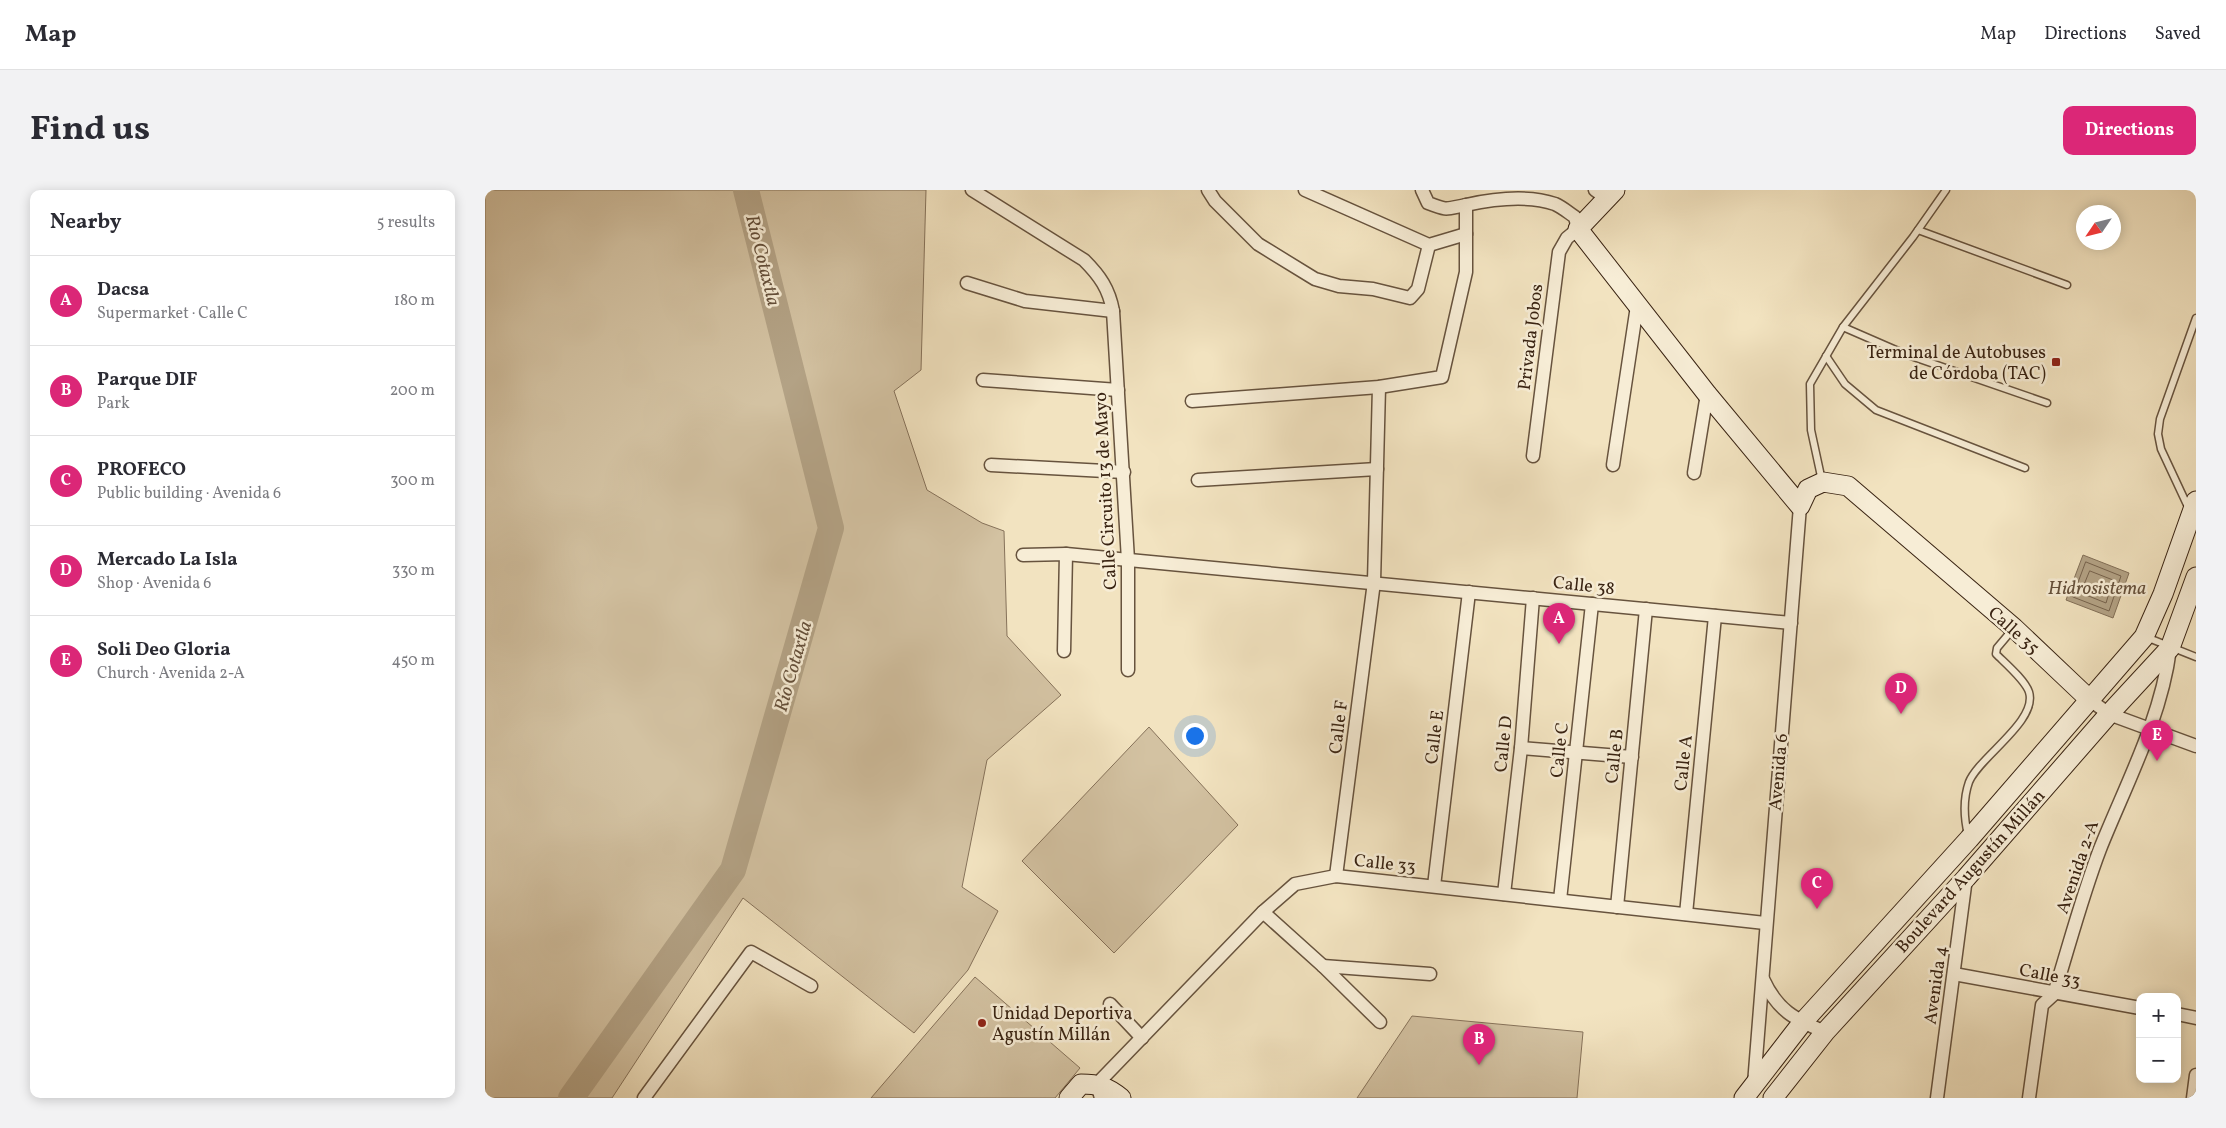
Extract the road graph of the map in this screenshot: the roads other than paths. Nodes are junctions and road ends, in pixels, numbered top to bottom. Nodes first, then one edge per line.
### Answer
1 (971, 190) edge
2 (1208, 190) edge
3 (1305, 190) edge
4 (1422, 190) edge
5 (1946, 190) edge
6 (1605, 193) edge
7 (1466, 205) junction
8 (1578, 229) junction
9 (1918, 230) junction
10 (1466, 234) junction
11 (1429, 246) junction
12 (967, 283) dead end
13 (2067, 285) dead end
14 (1637, 306) junction
15 (1113, 311) junction
16 (2196, 318) edge
17 (1843, 327) junction
18 (1826, 356) junction
19 (983, 380) dead end
20 (1379, 387) junction
21 (1118, 390) junction
22 (1707, 394) junction
23 (1192, 401) dead end
24 (2047, 403) dead end
25 (1533, 456) dead end
26 (991, 465) dead end
27 (1613, 465) dead end
28 (2025, 468) dead end
29 (1377, 469) junction
30 (1125, 472) junction
31 (1694, 473) dead end
32 (1198, 480) dead end
33 (1823, 482) junction
34 (1800, 506) junction
35 (2194, 508) edge
36 (1066, 554) junction
37 (1023, 555) dead end
38 (1129, 560) junction
39 (2196, 577) edge
40 (1374, 582) junction
41 (1469, 592) junction
42 (1533, 598) junction
43 (1592, 604) junction
44 (1646, 609) junction
45 (1715, 616) junction
46 (1791, 623) junction
47 (2014, 628) junction
48 (2144, 636) junction
49 (2170, 648) junction
50 (1065, 651) dead end
51 (2196, 657) edge
52 (1129, 670) dead end
53 (2090, 700) junction
54 (2109, 714) junction
55 (2149, 729) junction
56 (2196, 746) edge
57 (1521, 748) junction
58 (1576, 752) junction
59 (1632, 757) junction
60 (1969, 839) junction
61 (1336, 876) junction
62 (1966, 878) junction
63 (1434, 886) junction
64 (1504, 894) junction
65 (1560, 900) junction
66 (1617, 907) junction
67 (1263, 912) junction
68 (1686, 914) junction
69 (1765, 923) junction
70 (1323, 966) junction
71 (1430, 974) dead end
72 (1954, 974) junction
73 (1761, 977) junction
74 (811, 986) dead end
75 (2054, 994) junction
76 (1110, 1004) dead end
77 (2136, 1007) edge
78 (2181, 1015) edge
79 (2196, 1018) edge
80 (1380, 1022) dead end
81 (1802, 1023) junction
82 (1825, 1032) junction
83 (1142, 1038) junction
84 (2196, 1075) edge
85 (1099, 1091) edge
86 (1751, 1094) edge
87 (644, 1098) edge
88 (1069, 1098) edge
89 (1121, 1098) edge
90 (1773, 1098) edge
91 (1937, 1098) edge
92 (2029, 1098) edge
93 (2193, 1098) edge

1 - 15 street, Calle Circuito 13 de Mayo
2 - 11 street
3 - 11 street
4 - 7 street
5 - 9 lane
6 - 8 street
7 - 8 street
7 - 10 street
8 - 14 street
8 - 25 street, Privada Jobos
9 - 13 lane
9 - 17 lane
10 - 11 street
10 - 20 street
12 - 15 street
14 - 22 street
14 - 27 street
15 - 21 street, Calle Circuito 13 de Mayo
16 - 35 lane
17 - 18 lane
17 - 24 lane
18 - 28 lane
18 - 33 lane
19 - 21 street
20 - 23 street
20 - 29 street, Calle F
21 - 30 street, Calle Circuito 13 de Mayo
22 - 31 street
22 - 34 street
26 - 30 street
29 - 32 street
29 - 40 street, Calle F
30 - 38 street, Calle Circuito 13 de Mayo
33 - 34 street
33 - 47 street, Calle 35
34 - 46 street, Avenida 6
35 - 48 street
36 - 37 street, Calle 38
36 - 38 street, Calle 38
36 - 50 street
38 - 40 street, Calle 38
38 - 52 street, Calle Circuito 13 de Mayo
39 - 49 street
40 - 41 street, Calle 38
40 - 61 street, Calle F
41 - 42 street, Calle 38
41 - 63 street, Calle E
42 - 43 street, Calle 38
42 - 57 street, Calle D
43 - 44 street, Calle 38
43 - 58 street, Calle C
44 - 45 street, Calle 38
44 - 59 street, Calle B
45 - 46 street, Calle 38
45 - 68 street, Calle A
46 - 69 street, Avenida 6
47 - 53 street, Calle 35
47 - 60 lane
48 - 49 lane
48 - 53 street
49 - 51 lane
49 - 54 street, Boulevard Augustín Millán
49 - 55 street, Avenida 2-A
53 - 54 street, Calle 35
53 - 60 street, Boulevard Augustín Millán
54 - 55 street, Calle 35
54 - 62 street, Boulevard Augustín Millán
55 - 56 street, Calle 35
55 - 75 street, Avenida 2-A
57 - 58 street
57 - 64 street, Calle D
58 - 59 street
58 - 65 street, Calle C
59 - 66 street, Calle B
60 - 81 street, Boulevard Augustín Millán
61 - 63 street, Calle 33
61 - 67 street, Calle 33
62 - 72 street, Avenida 4
62 - 82 street, Boulevard Augustín Millán
63 - 64 street, Calle 33
64 - 65 street, Calle 33
65 - 66 street, Calle 33
66 - 68 street, Calle 33
67 - 70 street
67 - 83 street, Calle 33
68 - 69 street, Calle 33
69 - 73 street, Avenida 6
70 - 71 street
70 - 80 street
72 - 75 street, Calle 33
72 - 91 street, Avenida 4
73 - 81 street
73 - 86 street, Avenida 6
74 - 87 street
75 - 77 street, Calle 33
75 - 92 street, Avenida 2-A
76 - 83 street
78 - 79 street
81 - 82 street
81 - 86 street, Boulevard Augustín Millán
82 - 90 street, Boulevard Augustín Millán
83 - 85 street, Calle 33
84 - 93 street
85 - 88 street
85 - 89 street

